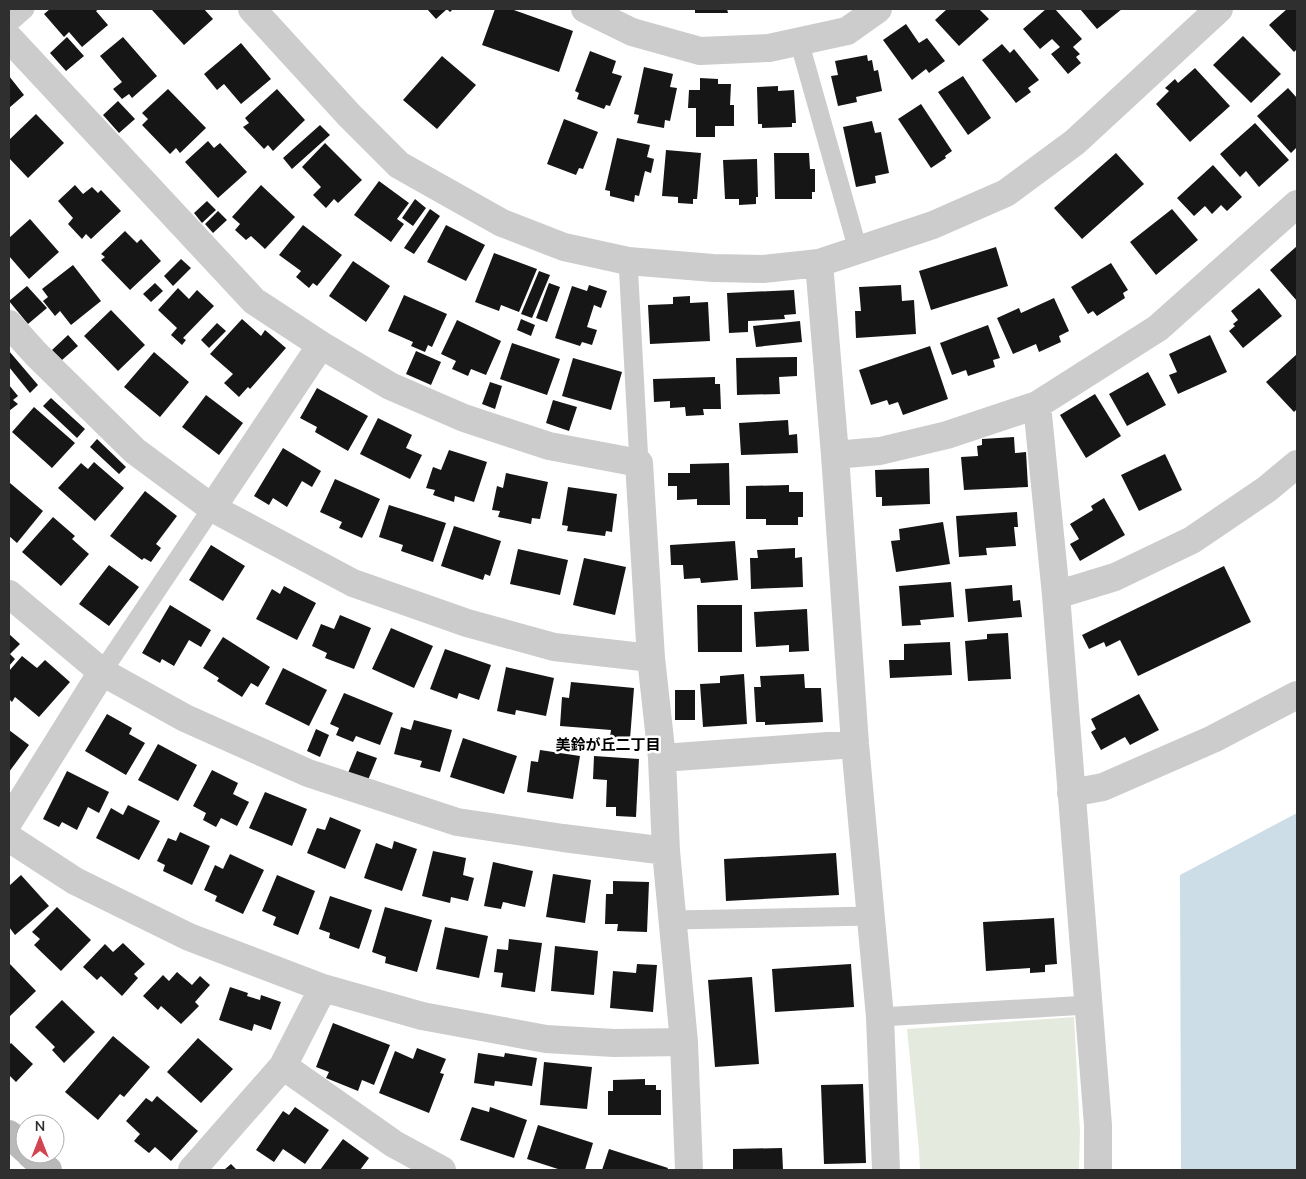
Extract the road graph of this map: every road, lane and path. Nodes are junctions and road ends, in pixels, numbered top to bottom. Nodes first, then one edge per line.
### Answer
1 (25, 9) edge
2 (252, 9) edge
3 (585, 9) edge
4 (878, 9) edge
5 (1220, 9) edge
6 (9, 23) edge
7 (9, 38) edge
8 (799, 41) junction
9 (1297, 204) edge
10 (858, 250) junction
11 (628, 261) junction
12 (819, 264) junction
13 (9, 324) edge
14 (320, 345) junction
15 (1037, 405) junction
16 (835, 456) junction
17 (639, 463) junction
18 (1297, 464) edge
19 (212, 508) junction
20 (9, 594) edge
21 (1056, 595) junction
22 (651, 658) junction
23 (102, 672) junction
24 (1297, 695) edge
25 (855, 744) junction
26 (662, 758) junction
27 (1071, 793) junction
28 (9, 821) edge
29 (9, 838) edge
30 (666, 851) junction
31 (871, 916) junction
32 (673, 920) junction
33 (323, 988) junction
34 (1088, 1004) junction
35 (880, 1018) junction
36 (684, 1042) junction
37 (283, 1066) junction
38 (192, 1170) edge
39 (442, 1170) edge
40 (689, 1170) edge
41 (886, 1170) edge
42 (1098, 1170) edge

1 - 6 lane
2 - 11 street
3 - 8 street
4 - 8 street
5 - 10 street
7 - 14 street
8 - 10 lane
9 - 15 street
10 - 12 street
11 - 12 street
11 - 17 lane
12 - 16 street
13 - 19 street
14 - 17 street
14 - 19 street
15 - 16 street
15 - 21 street
16 - 25 street
17 - 22 street
18 - 21 street
19 - 22 street
19 - 23 lane
20 - 23 street
21 - 27 street
22 - 26 street
23 - 28 street
23 - 30 street
24 - 27 street
25 - 26 street
25 - 31 street
26 - 30 street
27 - 34 street
29 - 33 street
30 - 32 street
31 - 32 lane
31 - 35 street
32 - 36 street
33 - 36 street
33 - 37 street
34 - 35 lane
34 - 42 street
35 - 41 street
36 - 40 street
37 - 38 street
37 - 39 street

